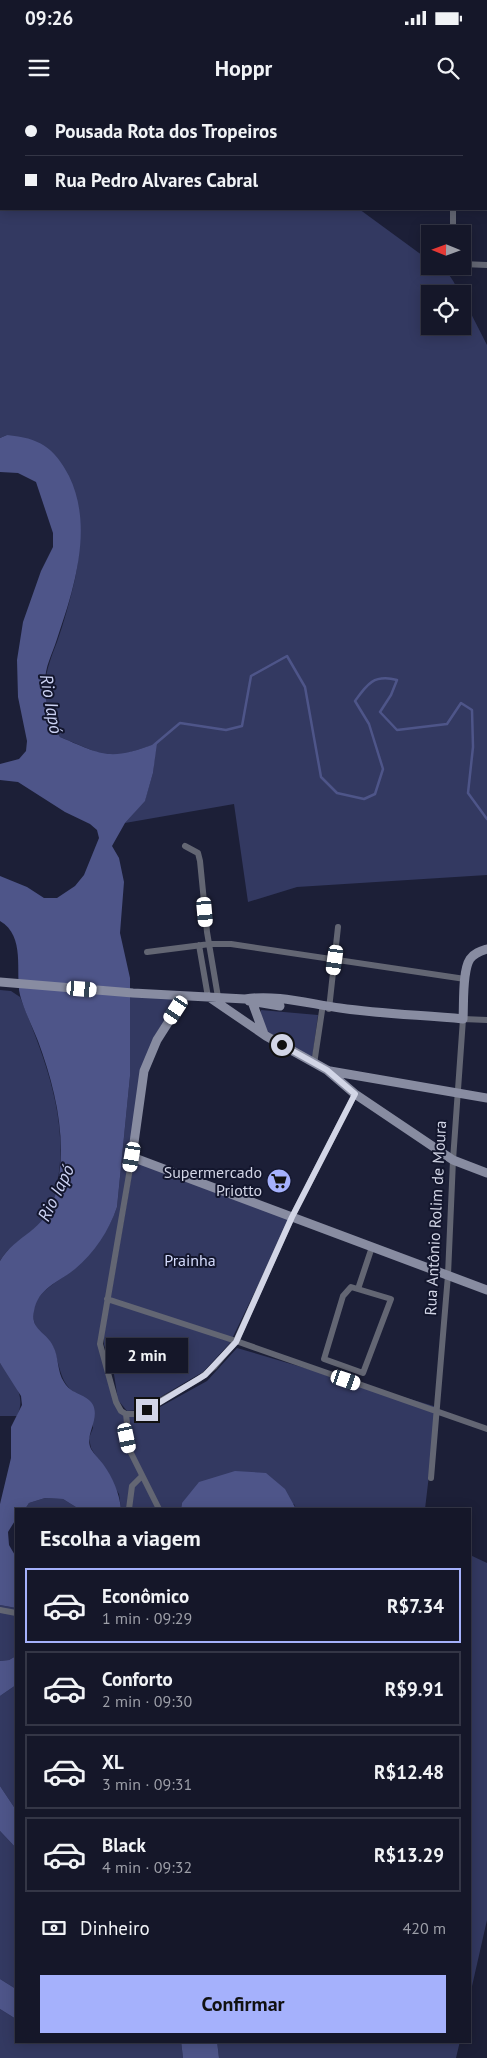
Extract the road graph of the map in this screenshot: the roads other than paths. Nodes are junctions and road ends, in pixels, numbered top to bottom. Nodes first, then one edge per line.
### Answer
1 (453, 210) edge
2 (453, 225) edge
3 (471, 264) edge
4 (487, 264) edge
5 (185, 846) dead end
6 (338, 927) dead end
7 (210, 944) junction
8 (199, 945) junction
9 (487, 948) edge
10 (147, 952) dead end
11 (335, 960) junction
12 (465, 979) junction
13 (0, 982) edge
14 (185, 996) junction
15 (208, 997) junction
16 (218, 997) junction
17 (247, 1000) junction
18 (328, 1007) junction
19 (234, 1014) junction
20 (463, 1019) junction
21 (487, 1020) edge
22 (266, 1036) junction
23 (314, 1064) junction
24 (327, 1070) junction
25 (345, 1074) junction
26 (356, 1076) junction
27 (342, 1083) junction
28 (458, 1092) junction
29 (355, 1094) junction
30 (487, 1098) edge
31 (132, 1157) junction
32 (453, 1160) junction
33 (487, 1173) edge
34 (292, 1217) junction
35 (372, 1247) junction
36 (448, 1275) junction
37 (358, 1288) junction
38 (487, 1290) edge
39 (107, 1299) junction
40 (236, 1342) junction
41 (438, 1412) junction
42 (126, 1414) junction
43 (487, 1430) edge
44 (142, 1476) junction
45 (431, 1478) dead end
46 (129, 1508) edge
47 (158, 1508) edge
48 (0, 1610) edge
49 (15, 1613) edge

1 - 2 street
3 - 4 street
5 - 7 street
6 - 11 street
7 - 8 street
7 - 11 street
7 - 16 street
8 - 10 street
8 - 15 street
9 - 12 street, Rua Antônio Rolim de Moura
11 - 12 street
11 - 18 street
12 - 20 street, Rua Antônio Rolim de Moura
13 - 14 street
14 - 15 street
14 - 31 street
15 - 16 street
15 - 19 street
16 - 17 street
17 - 18 street
17 - 19 street
17 - 22 street
18 - 20 street
18 - 23 street
19 - 22 street
20 - 21 street
20 - 28 street, Rua Antônio Rolim de Moura
22 - 23 street
23 - 24 street
24 - 25 street
24 - 27 street
25 - 26 street
25 - 27 street
26 - 28 street
26 - 29 street
27 - 29 street
28 - 30 street
28 - 32 street, Rua Antônio Rolim de Moura
29 - 32 street
29 - 34 street
31 - 34 street
31 - 39 street
32 - 33 street
32 - 36 street, Rua Antônio Rolim de Moura
34 - 35 street
34 - 40 street
35 - 36 street
35 - 37 street
36 - 38 street
36 - 41 street, Rua Antônio Rolim de Moura
37 - 37 street
39 - 40 street
39 - 42 street
40 - 41 street
40 - 42 street
41 - 43 street
41 - 45 street, Rua Antônio Rolim de Moura
42 - 44 street
44 - 46 street
44 - 47 street
48 - 49 street

